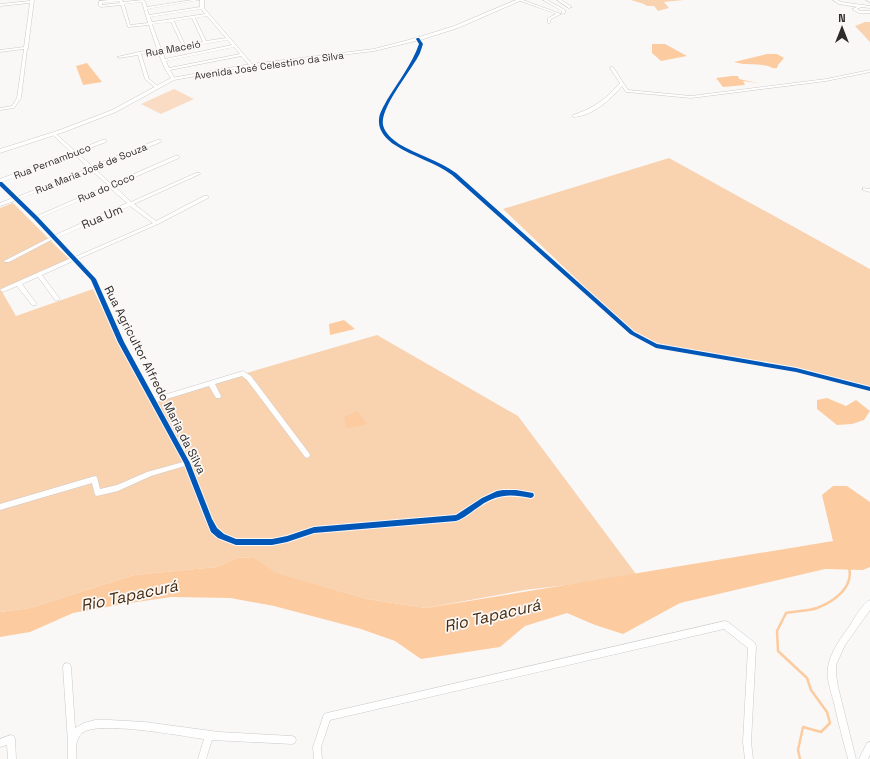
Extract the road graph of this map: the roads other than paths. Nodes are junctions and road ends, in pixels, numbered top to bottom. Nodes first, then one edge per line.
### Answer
1 (201, 0) edge
2 (520, 0) edge
3 (545, 0) edge
4 (559, 0) edge
5 (835, 0) edge
6 (32, 1) edge
7 (142, 1) edge
8 (122, 4) junction
9 (0, 5) edge
10 (861, 6) junction
11 (570, 7) dead end
12 (870, 7) edge
13 (146, 8) junction
14 (202, 8) junction
15 (870, 12) edge
16 (563, 13) dead end
17 (208, 15) junction
18 (149, 16) junction
19 (193, 17) junction
20 (172, 20) junction
21 (549, 22) dead end
22 (152, 23) junction
23 (227, 39) junction
24 (418, 39) junction
25 (205, 42) junction
26 (184, 46) junction
27 (234, 46) junction
28 (27, 48) junction
29 (160, 49) junction
30 (0, 51) edge
31 (139, 53) junction
32 (242, 55) junction
33 (119, 57) dead end
34 (164, 60) junction
35 (251, 65) junction
36 (612, 68) dead end
37 (167, 69) junction
38 (870, 71) edge
39 (173, 79) junction
40 (622, 83) junction
41 (157, 87) junction
42 (0, 109) edge
43 (574, 116) dead end
44 (54, 134) junction
45 (104, 141) dead end
46 (159, 141) dead end
47 (0, 151) edge
48 (73, 152) junction
49 (177, 157) dead end
50 (91, 168) junction
51 (198, 174) dead end
52 (0, 182) edge
53 (111, 185) junction
54 (206, 197) dead end
55 (16, 199) junction
56 (131, 204) junction
57 (0, 205) edge
58 (36, 218) junction
59 (156, 223) junction
60 (54, 237) junction
61 (75, 260) junction
62 (7, 261) dead end
63 (39, 275) junction
64 (19, 284) junction
65 (3, 290) dead end
66 (57, 299) dead end
67 (34, 304) dead end
68 (211, 383) junction
69 (870, 389) edge
70 (218, 396) dead end
71 (154, 400) junction
72 (307, 454) dead end
73 (187, 463) junction
74 (531, 495) dead end
75 (0, 507) edge
76 (870, 604) edge
77 (67, 667) dead end
78 (209, 735) junction
79 (292, 740) dead end
80 (72, 741) junction
81 (0, 743) edge
82 (870, 746) edge
83 (12, 759) edge
84 (72, 759) edge
85 (202, 759) edge
86 (318, 759) edge
87 (749, 759) edge
88 (852, 759) edge
89 (863, 759) edge

1 - 13 street
1 - 14 street
2 - 21 street
2 - 24 street, Avenida José Celestino da Silva
3 - 16 street
4 - 11 street
5 - 10 street
6 - 9 street
6 - 28 street
7 - 8 street
7 - 13 street
8 - 8 street
8 - 22 street
10 - 12 street
10 - 15 street
13 - 18 street
14 - 17 street
14 - 18 street
17 - 19 street
17 - 23 street
18 - 22 street
19 - 20 street
19 - 25 street
20 - 22 street
20 - 26 street
22 - 29 street
23 - 25 street, Rua Maceió
23 - 27 street
24 - 35 street, Avenida José Celestino da Silva
24 - 69 street
25 - 26 street, Rua Maceió
26 - 29 street, Rua Maceió
27 - 32 street
27 - 34 street
28 - 30 street
28 - 42 street
29 - 31 street, Rua Maceió
29 - 34 street
31 - 33 street, Rua Maceió
31 - 41 street
32 - 35 street
32 - 37 street
34 - 37 street
35 - 39 street, Avenida José Celestino da Silva
36 - 40 street
37 - 39 street
38 - 40 street
39 - 41 street, Avenida José Celestino da Silva
40 - 43 street
41 - 44 street, Avenida José Celestino da Silva
44 - 47 street, Avenida José Celestino da Silva
44 - 48 street
45 - 48 street, Rua Pernambuco
46 - 50 street, Rua Maria José de Souza
48 - 50 street
48 - 52 street, Rua Pernambuco
49 - 53 street, Rua do Coco
50 - 53 street
50 - 55 street, Rua Maria José de Souza
51 - 56 street, Rua Um
52 - 55 street, Rua Agricultor Alfredo Maria da Silva
53 - 56 street
53 - 58 street, Rua do Coco
54 - 59 street
55 - 57 street, Rua Maria José de Souza
55 - 58 street, Rua Agricultor Alfredo Maria da Silva
56 - 59 street
56 - 60 street, Rua Um
58 - 60 street, Rua Agricultor Alfredo Maria da Silva
59 - 61 street
60 - 61 street, Rua Agricultor Alfredo Maria da Silva
60 - 62 street, Rua Um
61 - 63 street
61 - 71 street, Rua Agricultor Alfredo Maria da Silva
63 - 64 street
63 - 66 street
64 - 65 street
64 - 67 street
68 - 70 street
68 - 71 street
68 - 72 street
71 - 73 street, Rua Agricultor Alfredo Maria da Silva
73 - 74 street, Rua Agricultor Alfredo Maria da Silva
73 - 75 street
76 - 88 street
77 - 80 street
78 - 79 street
78 - 80 street
78 - 85 street
80 - 84 street
81 - 83 street
82 - 89 street
86 - 87 street

